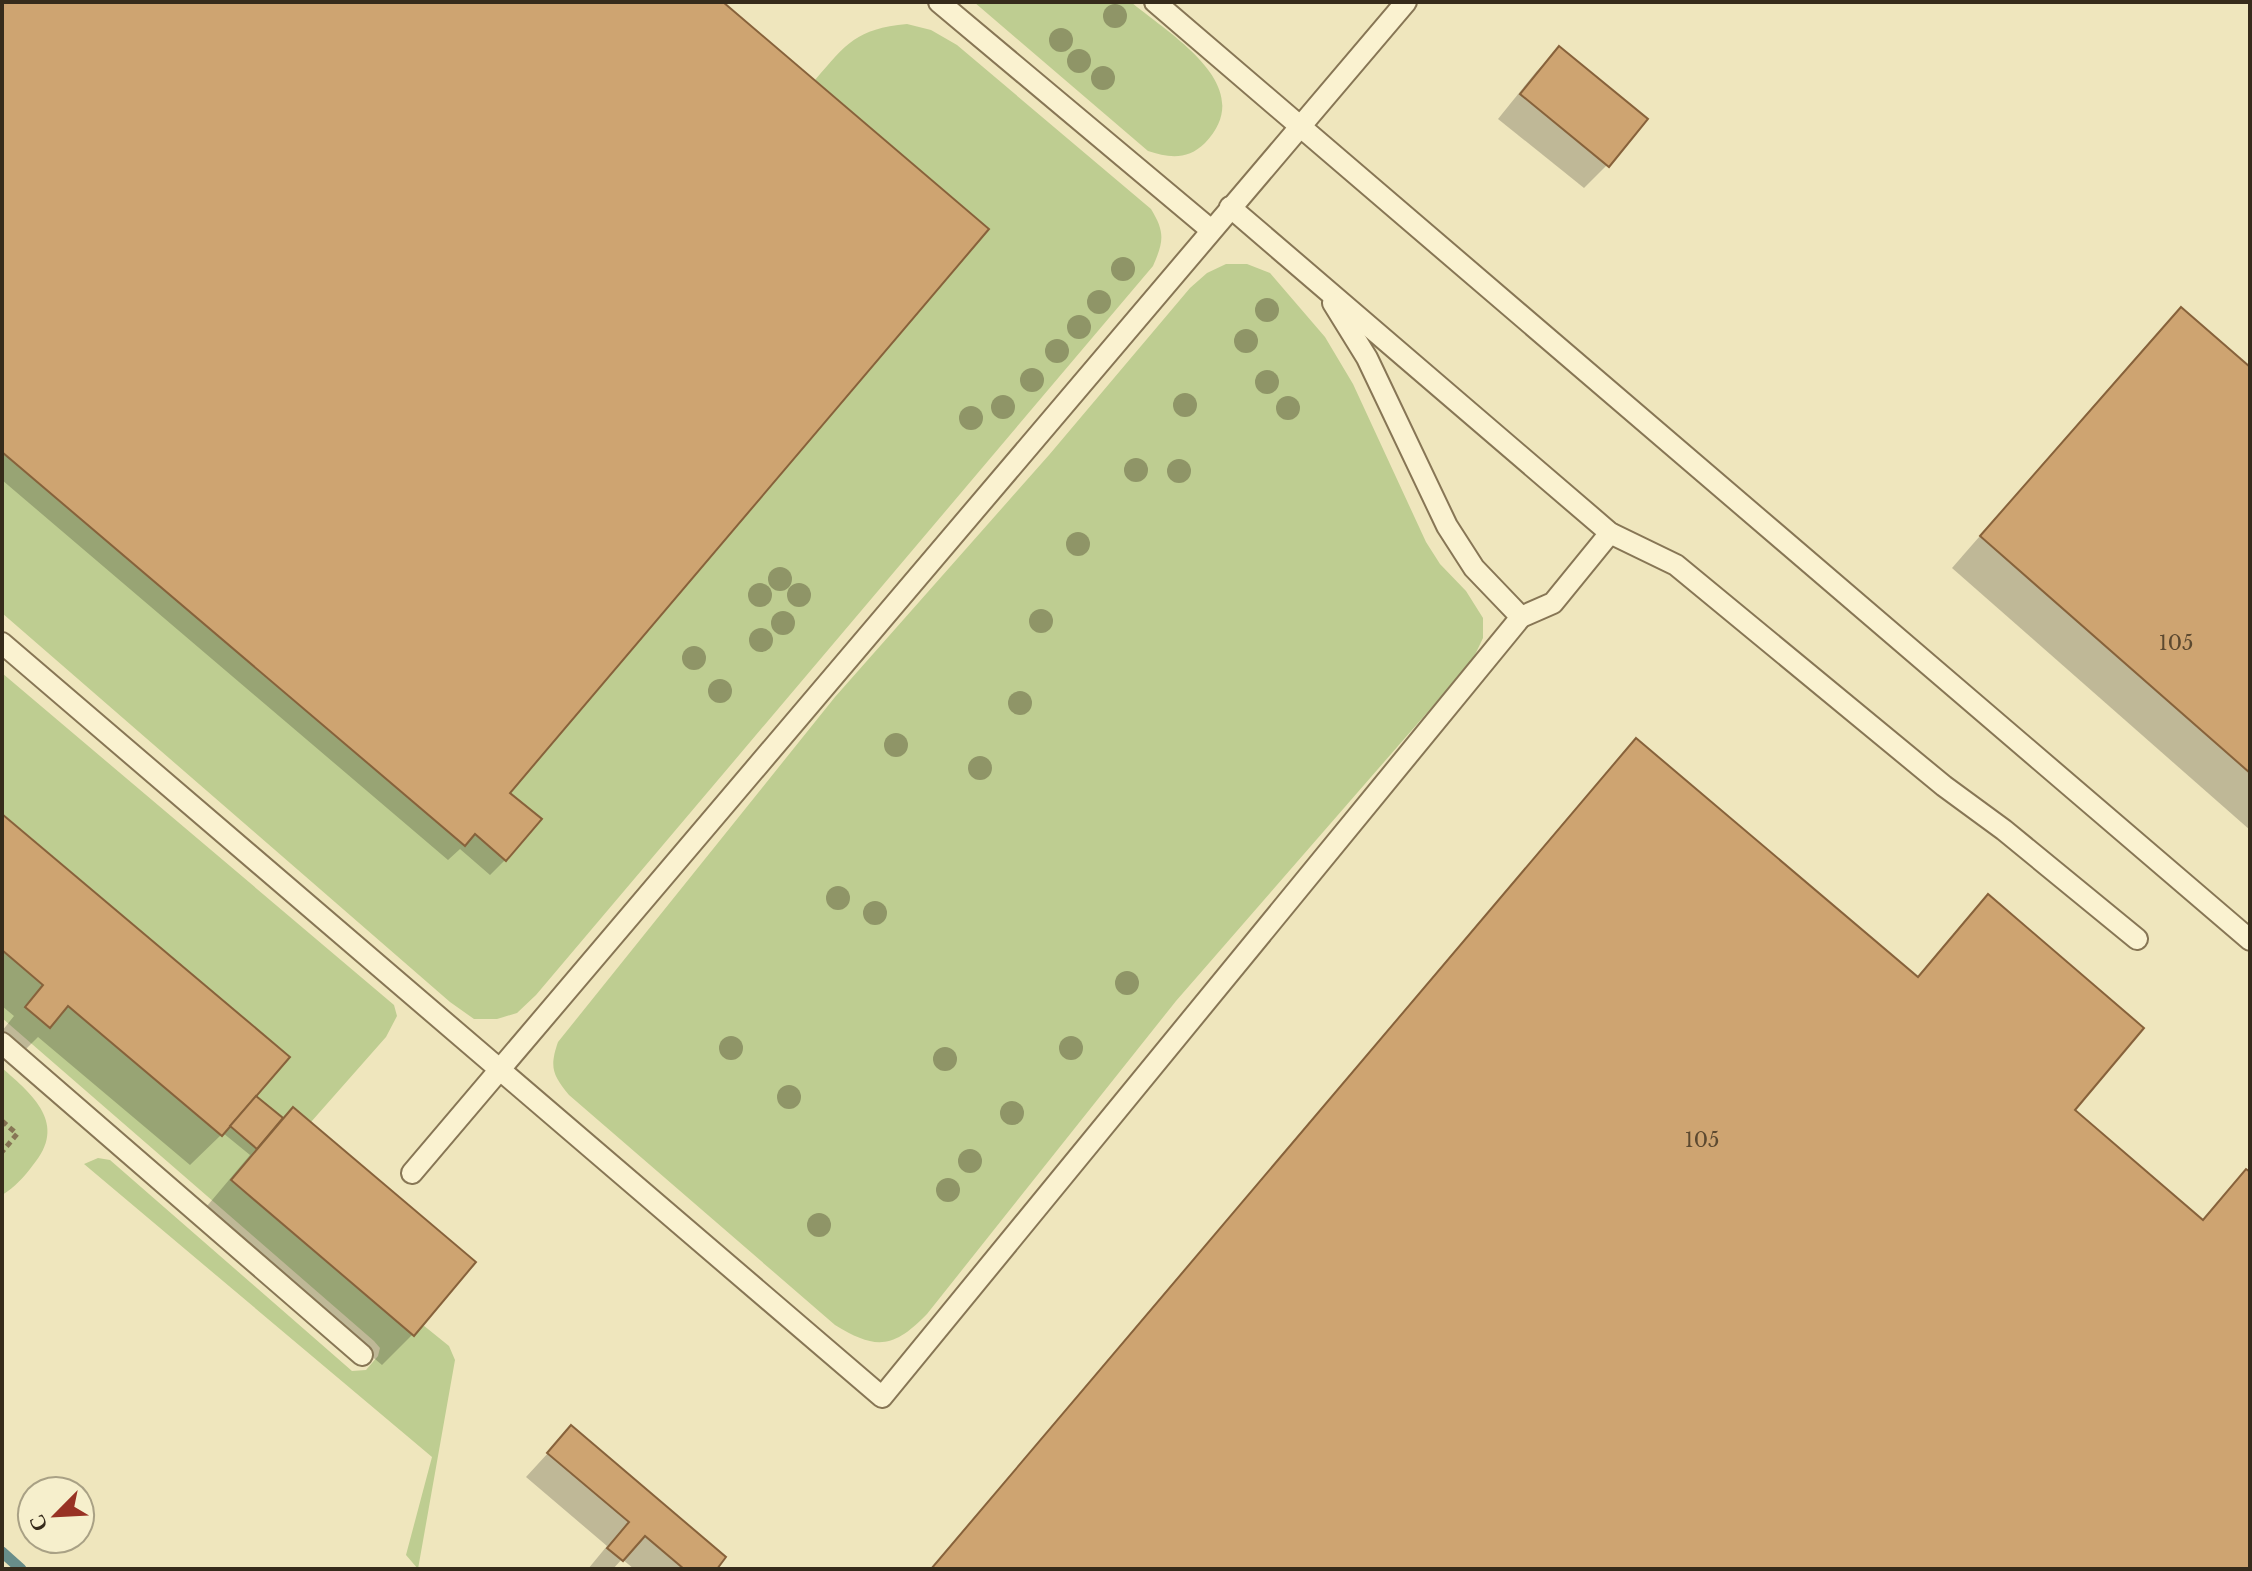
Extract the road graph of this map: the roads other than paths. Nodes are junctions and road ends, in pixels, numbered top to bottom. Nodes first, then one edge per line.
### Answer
1 (939, 2) edge
2 (1155, 2) edge
3 (1406, 2) edge
4 (1299, 126) junction
5 (1230, 207) junction
6 (1211, 230) junction
7 (1322, 286) junction
8 (1610, 533) junction
9 (1521, 617) junction
10 (2, 643) edge
11 (2137, 939) dead end
12 (2250, 940) edge
13 (2, 1043) edge
14 (499, 1069) junction
15 (412, 1173) dead end
16 (362, 1355) dead end

1 - 6 lane
2 - 4 lane
3 - 4 lane
4 - 5 lane
4 - 12 lane
5 - 6 lane
5 - 7 lane
6 - 14 lane
7 - 8 lane
7 - 9 lane
8 - 9 lane
8 - 11 lane
9 - 14 lane
10 - 14 lane
13 - 16 lane
14 - 15 lane

